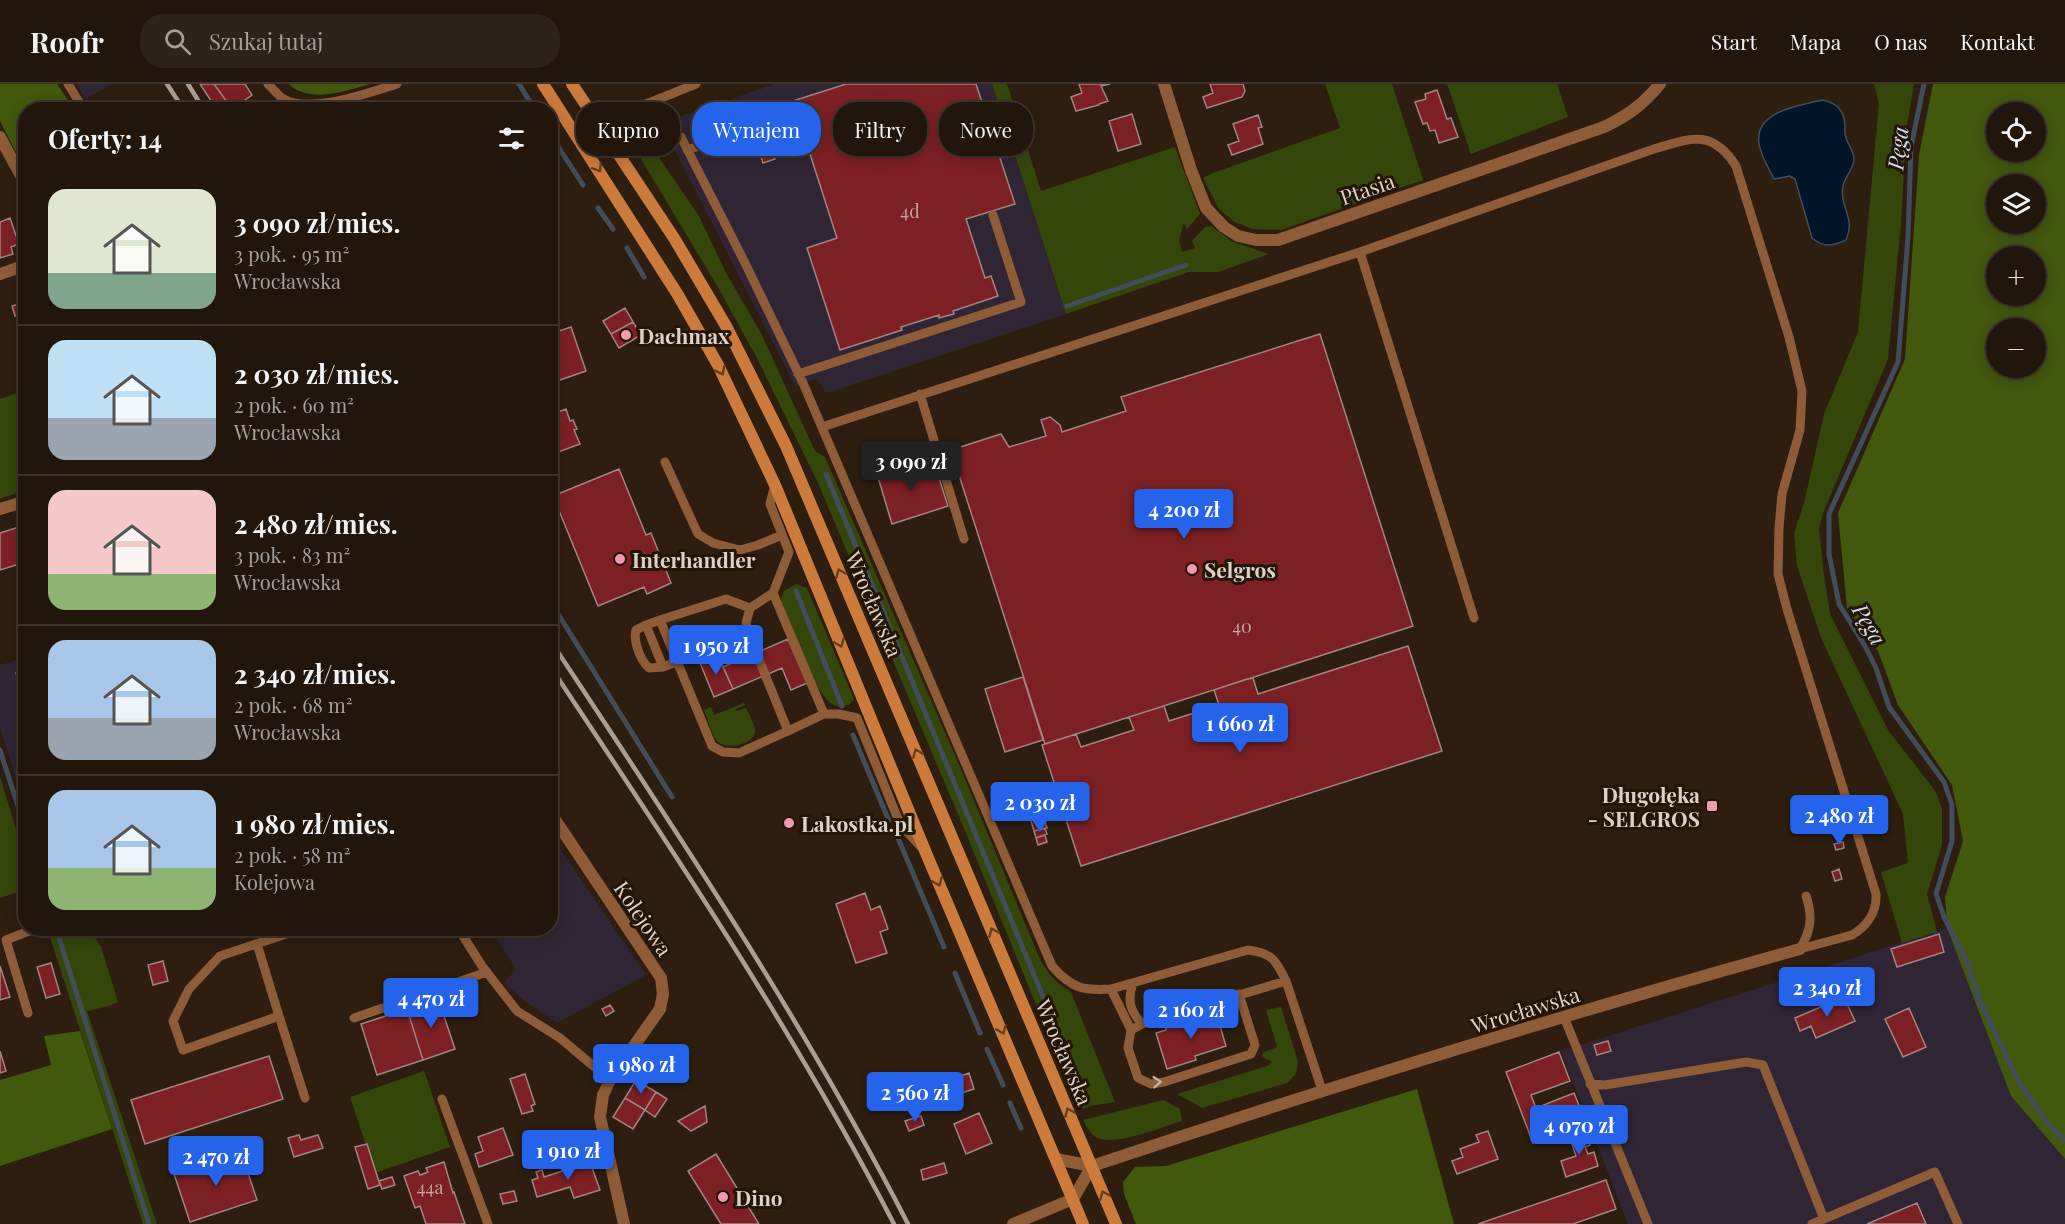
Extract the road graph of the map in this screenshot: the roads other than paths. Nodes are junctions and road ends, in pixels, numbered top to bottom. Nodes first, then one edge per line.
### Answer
1 (68, 84) edge
2 (268, 84) edge
3 (397, 84) edge
4 (543, 84) edge
5 (572, 84) edge
6 (696, 84) edge
7 (1164, 84) edge
8 (1660, 84) edge
9 (286, 99) junction
10 (79, 102) edge
11 (288, 102) edge
12 (294, 102) edge
13 (327, 102) edge
14 (555, 102) edge
15 (584, 102) edge
16 (651, 102) edge
17 (558, 107) edge
18 (0, 137) edge
19 (681, 137) dead end
20 (692, 148) edge
21 (687, 150) junction
22 (620, 156) edge
23 (18, 171) edge
24 (993, 215) dead end
25 (1360, 252) junction
26 (18, 268) edge
27 (0, 274) edge
28 (798, 374) junction
29 (921, 394) junction
30 (822, 427) junction
31 (665, 462) dead end
32 (775, 485) junction
33 (18, 503) edge
34 (0, 509) edge
35 (782, 535) junction
36 (964, 539) dead end
37 (773, 593) junction
38 (750, 608) junction
39 (1474, 618) dead end
40 (660, 620) junction
41 (646, 625) junction
42 (676, 662) junction
43 (663, 667) junction
44 (824, 714) junction
45 (788, 731) junction
46 (558, 824) edge
47 (926, 853) junction
48 (1806, 896) dead end
49 (18, 935) edge
50 (280, 936) edge
51 (463, 936) edge
52 (257, 944) junction
53 (1800, 949) junction
54 (487, 972) junction
55 (1286, 981) junction
56 (1133, 983) junction
57 (1112, 989) junction
58 (1239, 994) junction
59 (28, 1013) dead end
60 (279, 1016) junction
61 (1564, 1017) junction
62 (354, 1018) dead end
63 (1142, 1024) junction
64 (1131, 1030) junction
65 (610, 1080) junction
66 (1590, 1084) junction
67 (1322, 1090) junction
68 (305, 1098) dead end
69 (442, 1099) dead end
70 (1056, 1159) junction
71 (1092, 1166) junction
72 (1073, 1199) junction
73 (1824, 1219) junction
74 (488, 1224) edge
75 (620, 1224) edge
76 (1013, 1224) edge
77 (1083, 1224) edge
78 (1116, 1224) edge
79 (1648, 1224) edge
80 (1812, 1224) edge
81 (1958, 1224) edge

1 - 10 lane
2 - 9 lane
3 - 13 lane
4 -> 14 main road
5 - 15 main road, Wrocławska
6 - 16 lane
7 - 8 street, Ptasia
9 - 11 lane
9 - 12 lane
17 -> 32 main road
18 - 23 street
19 - 21 lane
20 - 21 lane
21 - 28 lane
71 -> 22 main road, Wrocławska
24 - 28 lane
25 - 29 lane
25 - 39 lane
25 - 53 lane
26 - 27 street
28 - 30 lane
29 - 30 lane
29 - 36 lane
30 - 57 lane
31 - 35 lane
32 - 35 lane
32 -> 47 main road
33 - 34 street
35 - 37 lane
37 - 38 lane
37 - 44 lane
38 - 40 lane
38 - 45 lane
40 - 41 lane
40 - 42 lane
41 - 43 lane
41 - 43 lane
42 - 43 lane
42 - 45 lane
44 - 45 lane
44 - 47 lane
46 - 65 street, Kolejowa
47 -> 70 main road
48 - 53 lane
49 - 59 lane
50 - 52 lane
51 - 54 lane
52 - 60 lane
52 - 60 lane
53 - 61 street, Wrocławska
54 - 62 lane
54 - 65 lane
55 - 56 lane
55 - 58 lane
55 - 67 lane
56 - 57 lane
56 - 63 lane
57 - 64 lane
58 - 63 lane
64 -> 58 lane
60 - 68 lane
61 - 66 lane
61 - 67 street, Wrocławska
63 - 64 lane
65 - 75 street, Kolejowa
66 - 73 lane
66 - 79 lane
67 - 71 street, Wrocławska
69 - 74 lane
70 - 71 street, Wrocławska
70 - 72 main road
71 - 72 street
78 -> 71 main road, Wrocławska
72 - 76 street
72 - 77 main road
73 - 80 lane
73 - 81 lane

